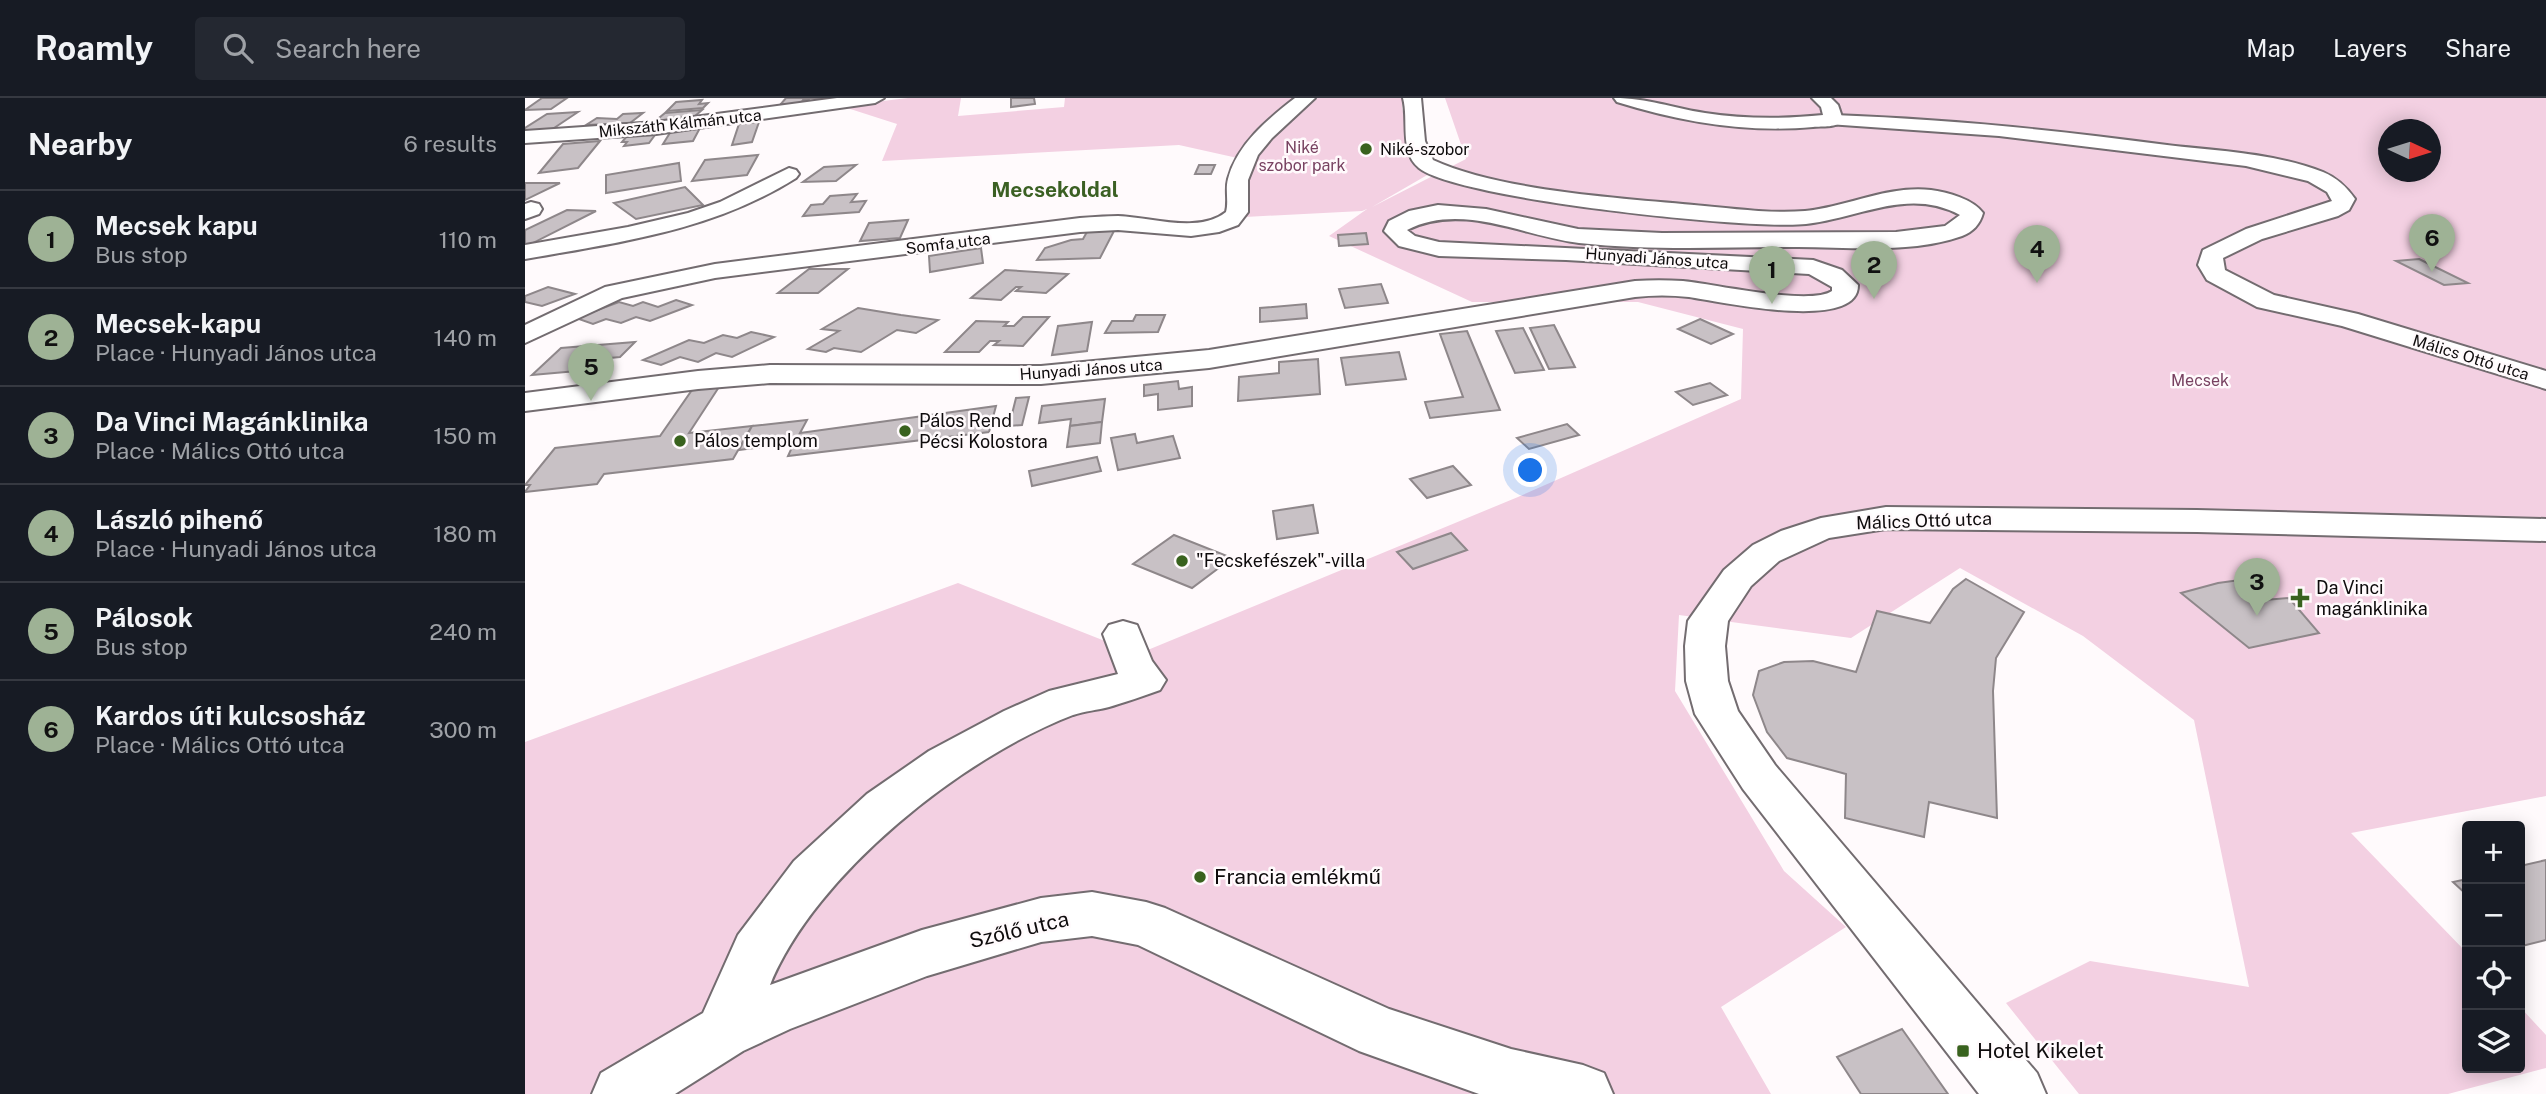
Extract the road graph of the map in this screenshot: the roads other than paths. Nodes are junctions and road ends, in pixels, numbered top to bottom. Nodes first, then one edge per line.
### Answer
1 (734, 98) edge
2 (875, 98) edge
3 (1305, 98) edge
4 (1412, 98) edge
5 (1623, 98) edge
6 (1821, 98) edge
7 (1834, 120) junction
8 (704, 123) junction
9 (525, 137) edge
10 (789, 174) dead end
11 (527, 263) edge
12 (525, 335) edge
13 (2546, 380) edge
14 (525, 402) edge
15 (2546, 530) edge
16 (1123, 634) dead end
17 (723, 1032) junction
18 (1521, 1087) edge
19 (622, 1094) edge
20 (1583, 1094) edge
21 (2016, 1094) edge

1 - 8 street
2 - 8 street, Mikszáth Kálmán utca
3 - 12 street, Somfa utca
4 - 14 street, Hunyadi János utca
5 - 7 street
6 - 7 street
7 - 13 street, Málics Ottó utca
8 - 9 street, Mikszáth Kálmán utca
10 - 11 street
15 - 21 street, Málics Ottó utca
16 - 17 street
17 - 18 street, Szőlő utca
17 - 19 street, Szőlő utca
18 - 20 street, Szőlő utca

